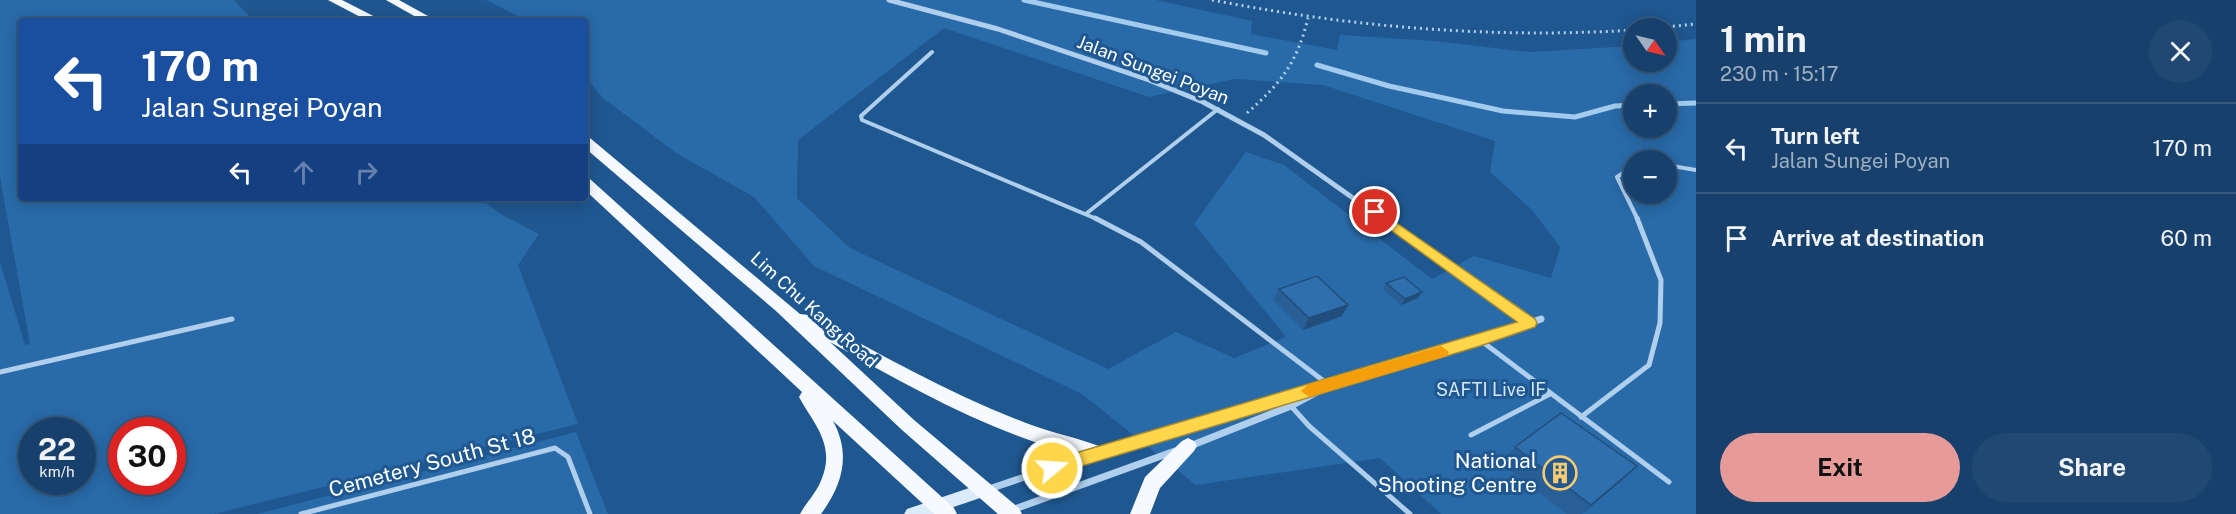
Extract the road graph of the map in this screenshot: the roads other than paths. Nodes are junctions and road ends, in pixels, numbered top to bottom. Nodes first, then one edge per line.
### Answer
1 (333, 0) edge
2 (391, 0) edge
3 (889, 0) edge
4 (371, 18) edge
5 (425, 18) edge
6 (932, 52) dead end
7 (1218, 109) junction
8 (588, 144) edge
9 (1677, 167) edge
10 (1696, 170) edge
11 (1623, 173) edge
12 (588, 185) edge
13 (1623, 189) edge
14 (1630, 204) edge
15 (1087, 213) junction
16 (782, 307) junction
17 (232, 319) dead end
18 (1541, 319) dead end
19 (1530, 323) junction
20 (1480, 340) junction
21 (781, 363) junction
22 (0, 372) edge
23 (1329, 385) junction
24 (1550, 394) junction
25 (1291, 406) junction
26 (1581, 417) junction
27 (1471, 435) dead end
28 (1188, 446) junction
29 (1098, 453) junction
30 (1669, 482) dead end
31 (984, 490) junction
32 (942, 510) edge
33 (1008, 513) edge
34 (301, 514) edge
35 (590, 514) edge
36 (810, 514) edge
37 (912, 514) edge
38 (1140, 514) edge
39 (1410, 514) edge

1 - 4 main road
2 - 5 main road
3 - 7 street, Jalan Sungei Poyan
6 - 15 lane
7 - 15 lane
7 - 19 street, Jalan Sungei Poyan
8 - 16 main road, Lim Chu Kang Road
9 - 10 lane
11 - 13 lane
12 - 21 main road
14 - 26 lane
15 - 23 lane
16 - 29 main road
16 - 31 main road, Lim Chu Kang Road
17 - 22 lane
18 - 19 street
19 - 20 street
20 - 23 street
20 - 24 lane
21 - 32 main road
21 - 36 main road
23 - 25 street
23 - 29 street
24 - 26 lane
24 - 27 lane
25 - 28 street
25 - 39 lane
26 - 30 lane
28 - 33 street
28 - 38 main road
29 - 31 street
31 - 32 street
31 - 33 main road, Lim Chu Kang Road
32 - 37 street
34 - 35 lane, Cemetery South St 18

